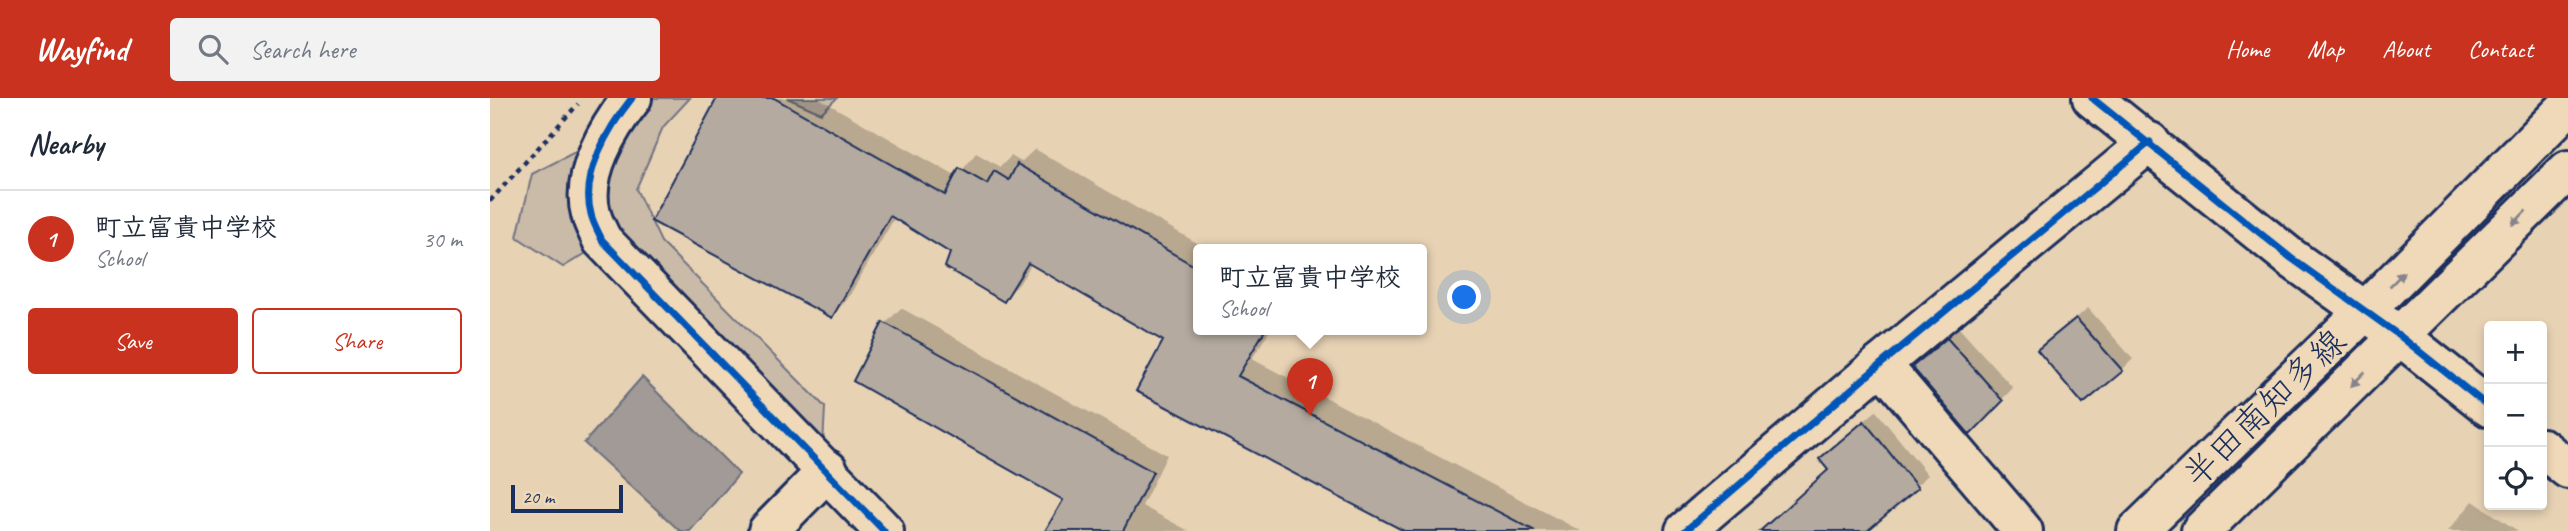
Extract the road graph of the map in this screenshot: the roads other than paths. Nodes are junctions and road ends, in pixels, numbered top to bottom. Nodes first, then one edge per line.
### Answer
1 (632, 98) edge
2 (2092, 98) edge
3 (2568, 106) edge
4 (2150, 142) junction
5 (2568, 170) edge
6 (2364, 312) junction
7 (2400, 336) junction
8 (1881, 364) junction
9 (2484, 403) edge
10 (2547, 452) edge
11 (2568, 469) edge
12 (828, 470) junction
13 (1709, 524) edge
14 (768, 531) edge
15 (884, 531) edge
16 (2023, 531) edge
17 (2137, 531) edge
18 (2201, 531) edge

1 - 12 street
2 - 4 street
6 -> 3 street, 半田南知多線
4 - 6 street
4 - 8 street
5 -> 7 street, 半田南知多線
6 - 7 street
6 - 17 street, 半田南知多線
7 - 9 street
7 -> 18 street, 半田南知多線
8 - 13 street
8 - 16 street
10 - 11 street
12 - 14 street
12 - 15 street

